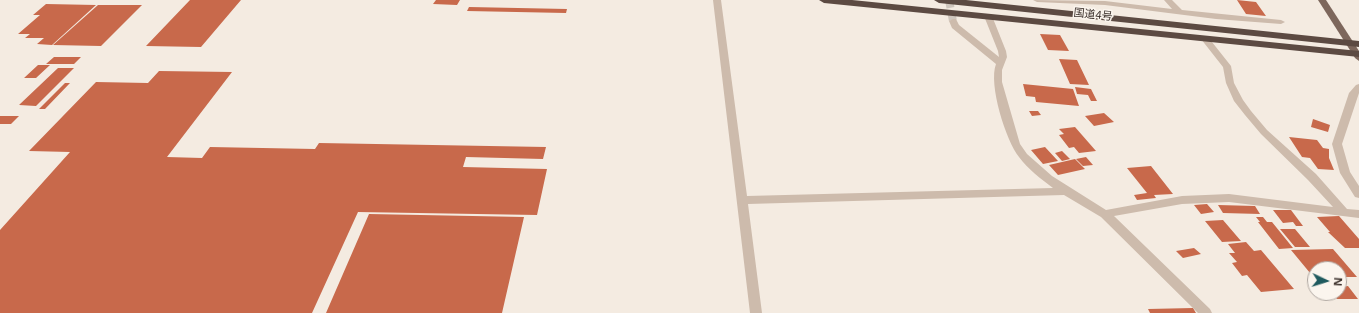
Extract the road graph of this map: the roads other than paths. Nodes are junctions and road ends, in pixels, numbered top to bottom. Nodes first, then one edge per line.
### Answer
1 (717, 0) edge
2 (824, 0) edge
3 (939, 0) edge
4 (1037, 0) edge
5 (1168, 0) edge
6 (1322, 0) edge
7 (1180, 13) junction
8 (988, 16) junction
9 (953, 21) tunnel mouth
10 (1281, 22) dead end
11 (1205, 39) junction
12 (1348, 43) junction
13 (1358, 52) edge
14 (1000, 63) junction
15 (1359, 87) edge
16 (1066, 192) junction
17 (1359, 194) edge
18 (743, 200) junction
19 (1344, 212) junction
20 (1105, 214) junction
21 (1359, 214) edge
22 (756, 313) edge
23 (1206, 313) edge

1 - 18 street
2 - 8 highway, 国道4号
3 - 12 highway, 国道4号
4 - 7 street
5 - 7 street
6 - 12 main road
7 - 10 street
8 - 11 highway, 国道4号
8 - 14 street
9 - 14 street
11 - 13 highway, 国道4号
11 - 19 street
12 - 13 highway, 国道4号
14 - 16 street
15 - 17 street
16 - 18 street
16 - 20 street
18 - 22 street
19 - 20 street
19 - 21 street
20 - 23 street

